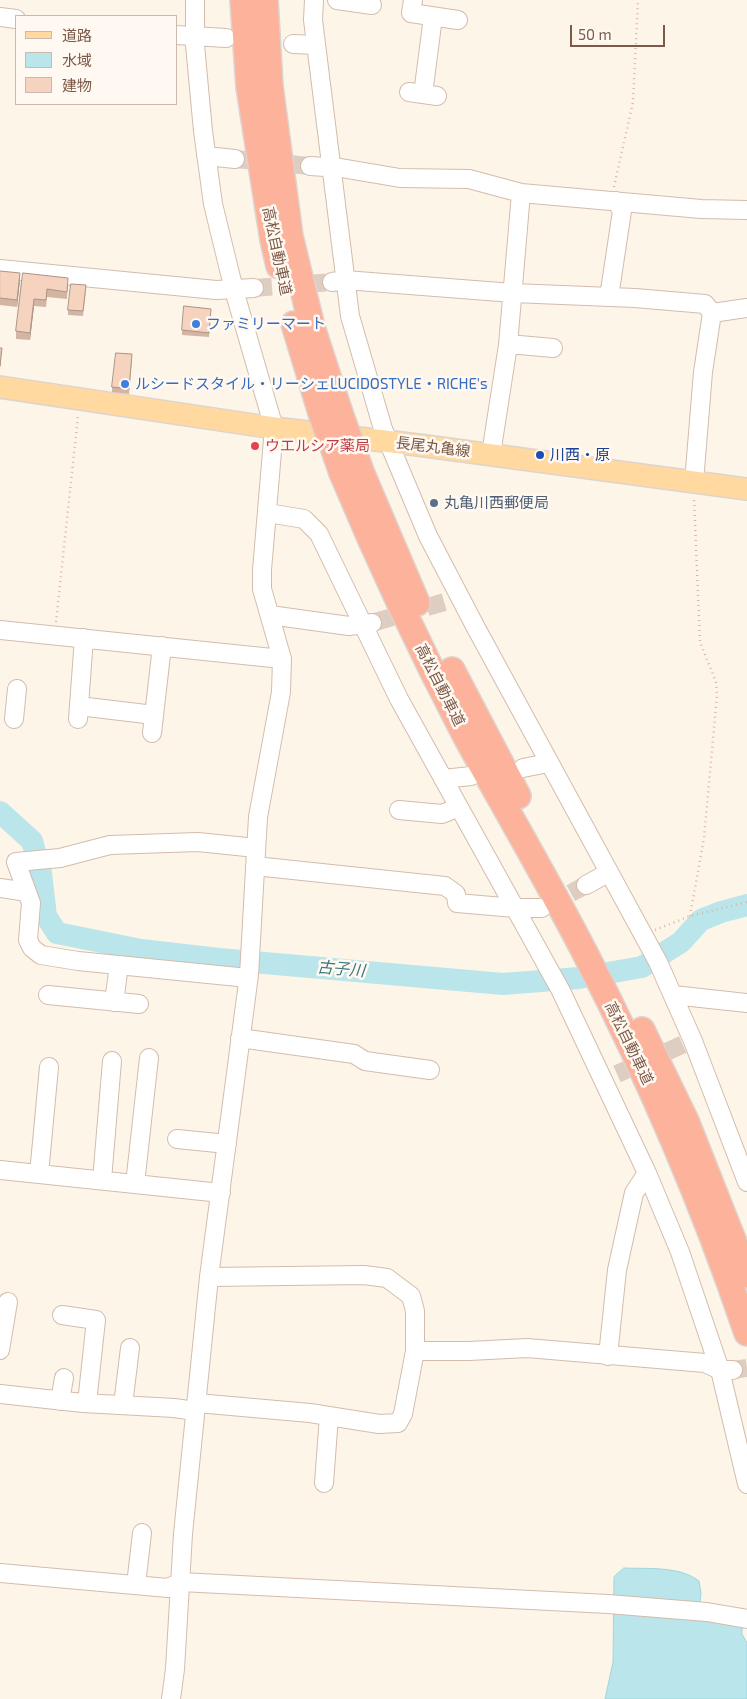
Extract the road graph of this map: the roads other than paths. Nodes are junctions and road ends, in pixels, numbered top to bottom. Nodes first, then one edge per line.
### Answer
1 (195, 0) edge
2 (243, 0) edge
3 (265, 0) edge
4 (314, 0) edge
5 (337, 0) edge
6 (413, 0) edge
7 (372, 5) dead end
8 (433, 17) junction
9 (0, 18) edge
10 (15, 19) edge
11 (458, 20) dead end
12 (178, 35) edge
13 (195, 36) junction
14 (226, 38) dead end
15 (293, 44) dead end
16 (316, 45) junction
17 (423, 94) dead end
18 (206, 156) junction
19 (235, 159) tunnel mouth
20 (310, 166) tunnel mouth
21 (332, 168) junction
22 (521, 193) junction
23 (616, 201) junction
24 (747, 210) edge
25 (0, 269) edge
26 (338, 281) junction
27 (254, 288) tunnel mouth
28 (234, 290) junction
29 (513, 293) junction
30 (609, 297) junction
31 (747, 308) edge
32 (712, 313) junction
33 (508, 344) junction
34 (553, 348) dead end
35 (0, 387) edge
36 (331, 413) junction
37 (274, 428) junction
38 (388, 442) junction
39 (491, 454) junction
40 (694, 482) junction
41 (747, 489) edge
42 (268, 513) junction
43 (270, 615) junction
44 (369, 623) junction
45 (0, 630) edge
46 (84, 638) junction
47 (162, 646) junction
48 (282, 658) junction
49 (548, 763) junction
50 (523, 768) dead end
51 (471, 776) dead end
52 (443, 780) junction
53 (459, 807) junction
54 (399, 810) dead end
55 (256, 848) junction
56 (255, 866) junction
57 (608, 873) junction
58 (586, 884) tunnel mouth
59 (0, 888) edge
60 (27, 892) junction
61 (515, 908) junction
62 (542, 908) tunnel mouth
63 (119, 965) junction
64 (249, 976) junction
65 (673, 995) junction
66 (48, 996) dead end
67 (617, 998) junction
68 (114, 1002) junction
69 (747, 1003) edge
70 (140, 1004) dead end
71 (240, 1038) junction
72 (149, 1058) dead end
73 (112, 1062) dead end
74 (49, 1067) dead end
75 (430, 1070) dead end
76 (177, 1139) dead end
77 (227, 1144) junction
78 (0, 1170) edge
79 (647, 1173) junction
80 (39, 1174) junction
81 (102, 1180) junction
82 (747, 1182) edge
83 (135, 1184) junction
84 (221, 1193) junction
85 (747, 1275) edge
86 (209, 1277) junction
87 (8, 1302) dead end
88 (62, 1315) dead end
89 (747, 1333) edge
90 (130, 1348) dead end
91 (0, 1350) edge
92 (415, 1351) junction
93 (608, 1356) junction
94 (727, 1370) junction
95 (64, 1378) dead end
96 (0, 1394) edge
97 (60, 1401) junction
98 (87, 1403) junction
99 (123, 1405) junction
100 (196, 1407) junction
101 (329, 1416) junction
102 (324, 1482) dead end
103 (747, 1484) edge
104 (142, 1533) dead end
105 (0, 1574) edge
106 (181, 1582) junction
107 (136, 1585) junction
108 (747, 1619) edge
109 (171, 1699) edge

1 - 13 street
2 - 36 highway, 高松自動車道
3 - 36 highway, 高松自動車道
4 - 16 street
5 - 7 street
6 - 8 street
8 - 11 street
8 - 17 street
9 - 10 street
12 - 13 street
13 - 14 street
13 - 18 street
15 - 16 street
16 - 21 street
18 - 19 street
18 - 28 street
20 - 21 street
21 - 22 street
21 - 26 street
22 - 23 street
22 - 29 street
23 - 24 street
23 - 30 street
25 - 28 street
26 - 29 street
26 - 38 street
27 - 28 street
28 - 37 street
29 - 30 street
29 - 33 street
30 - 32 street
31 - 32 street
32 - 40 street
33 - 34 street
33 - 39 street
35 - 37 main road, 長尾丸亀線
36 - 67 highway, 高松自動車道, bridge
37 - 38 main road, 長尾丸亀線
37 - 42 street
38 - 39 main road, 長尾丸亀線
38 - 49 street
39 - 40 main road, 長尾丸亀線
40 - 41 main road, 長尾丸亀線
42 - 43 street
42 - 44 street
43 - 44 street
43 - 48 street
44 - 52 street
45 - 46 street
46 - 47 street
46 - 47 street
47 - 48 street
48 - 55 street
49 - 50 street
49 - 57 street
51 - 52 street
52 - 53 street
53 - 54 street
53 - 61 street
55 - 56 street
55 - 60 street
56 - 61 street
56 - 64 street
57 - 58 street
57 - 65 street
59 - 60 street
60 - 63 street
61 - 62 street
61 - 79 street
63 - 64 street
63 - 68 street
64 - 71 street
65 - 69 street
65 - 82 street
66 - 68 street
67 - 85 highway, 高松自動車道
67 - 89 highway, 高松自動車道
68 - 70 street
71 - 75 street
71 - 77 street
72 - 83 street
73 - 81 street
74 - 80 street
76 - 77 street
77 - 84 street
78 - 80 street
79 - 93 street
79 - 94 street
80 - 81 street
81 - 83 street
83 - 84 street
84 - 86 street
86 - 92 street
86 - 100 street
87 - 91 street
88 - 98 street
90 - 99 street
92 - 93 street
92 - 101 street
93 - 94 street
94 - 103 street
95 - 97 street
96 - 97 street
97 - 98 street
98 - 99 street
99 - 100 street
100 - 101 street
100 - 106 street
101 - 102 street
104 - 107 street
105 - 107 street
106 - 107 street
106 - 108 street
106 - 109 street

